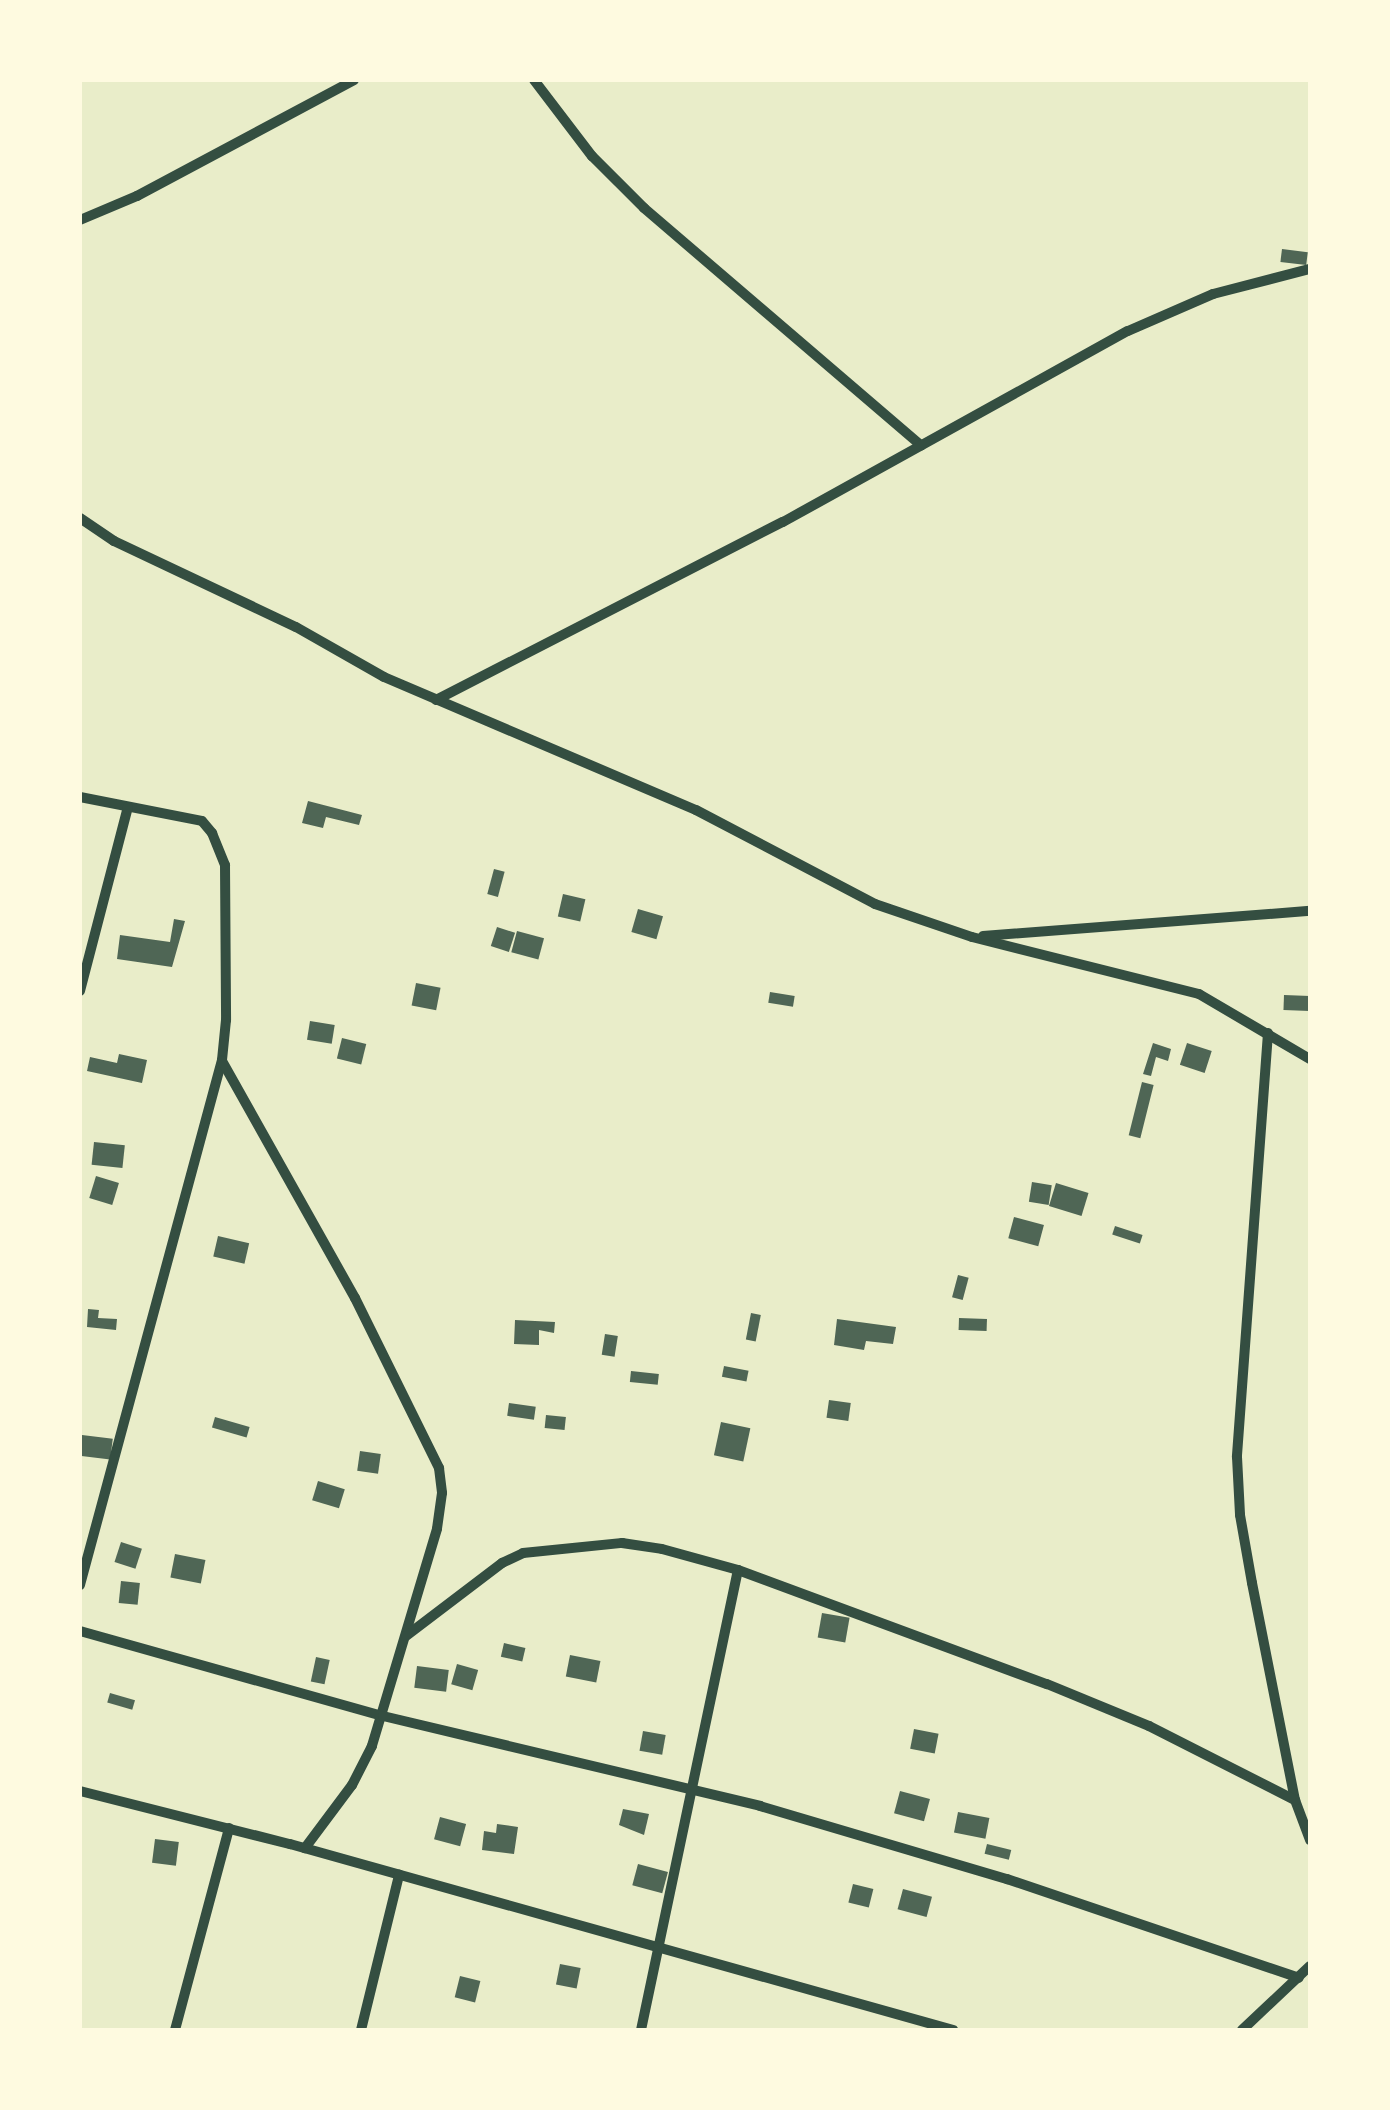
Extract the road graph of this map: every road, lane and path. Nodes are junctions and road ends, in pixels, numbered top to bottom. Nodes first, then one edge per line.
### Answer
1 (354, 80) edge
2 (534, 80) edge
3 (80, 220) edge
4 (1310, 269) edge
5 (921, 445) junction
6 (80, 518) edge
7 (436, 700) junction
8 (80, 797) edge
9 (128, 807) junction
10 (1310, 910) edge
11 (972, 937) junction
12 (80, 991) edge
13 (1268, 1033) junction
14 (1310, 1059) edge
15 (222, 1060) junction
16 (738, 1570) junction
17 (80, 1586) edge
18 (80, 1630) edge
19 (406, 1636) junction
20 (382, 1716) junction
21 (692, 1790) junction
22 (80, 1791) edge
23 (1295, 1800) junction
24 (229, 1828) junction
25 (1310, 1840) edge
26 (305, 1848) junction
27 (399, 1875) junction
28 (661, 1949) junction
29 (1310, 1966) edge
30 (1299, 1978) junction
31 (175, 2030) edge
32 (361, 2030) edge
33 (641, 2030) edge
34 (954, 2030) edge
35 (1242, 2030) edge

1 - 3 street
2 - 5 street
4 - 5 street
5 - 7 street
6 - 7 street
7 - 11 street
8 - 9 street
9 - 12 street
9 - 15 street
10 - 11 street
11 - 13 street
13 - 14 street
13 - 23 street
15 - 17 street
15 - 19 street
16 - 19 street
16 - 21 street
16 - 23 street
18 - 20 street
19 - 20 street
20 - 21 street
20 - 26 street
21 - 28 street
21 - 30 street
22 - 24 street
23 - 25 street
24 - 26 street
24 - 31 street
26 - 27 street
27 - 28 street
27 - 32 street
28 - 33 street
28 - 34 street
29 - 30 street
30 - 35 street

